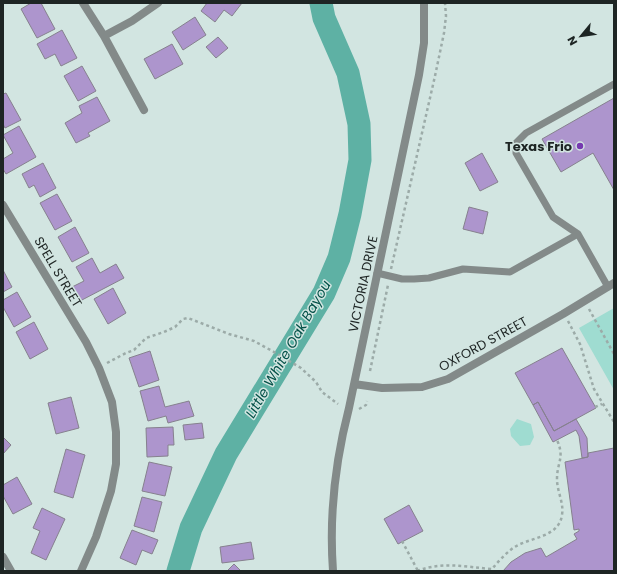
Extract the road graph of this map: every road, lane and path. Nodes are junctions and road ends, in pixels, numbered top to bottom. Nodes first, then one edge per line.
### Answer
1 (84, 3) edge
2 (158, 3) edge
3 (424, 3) edge
4 (445, 3) edge
5 (104, 36) junction
6 (614, 84) edge
7 (144, 110) dead end
8 (3, 205) edge
9 (578, 234) junction
10 (377, 273) junction
11 (390, 276) junction
12 (611, 285) edge
13 (584, 301) junction
14 (563, 314) junction
15 (614, 354) edge
16 (98, 365) junction
17 (370, 371) dead end
18 (354, 384) junction
19 (367, 401) dead end
20 (338, 404) dead end
21 (602, 404) junction
22 (595, 407) dead end
23 (357, 410) dead end
24 (614, 422) edge
25 (557, 440) dead end
26 (402, 541) dead end
27 (3, 557) edge
28 (11, 571) edge
29 (81, 571) edge
30 (333, 571) edge
31 (418, 571) edge

1 - 5 street
2 - 5 street
3 - 10 street, VICTORIA DRIVE
4 - 11 path
5 - 7 street
6 - 9 lane
8 - 16 street, SPELL STREET
9 - 11 lane
9 - 12 lane
10 - 11 lane
10 - 18 street, VICTORIA DRIVE
11 - 17 path
12 - 13 street, OXFORD STREET
13 - 14 street, OXFORD STREET
13 - 15 path
14 - 18 street, OXFORD STREET
14 - 21 path
16 - 20 path
16 - 29 street, SPELL STREET
18 - 30 street, VICTORIA DRIVE
19 - 23 path
21 - 22 path
21 - 24 path
25 - 31 path
26 - 31 path
27 - 28 street

